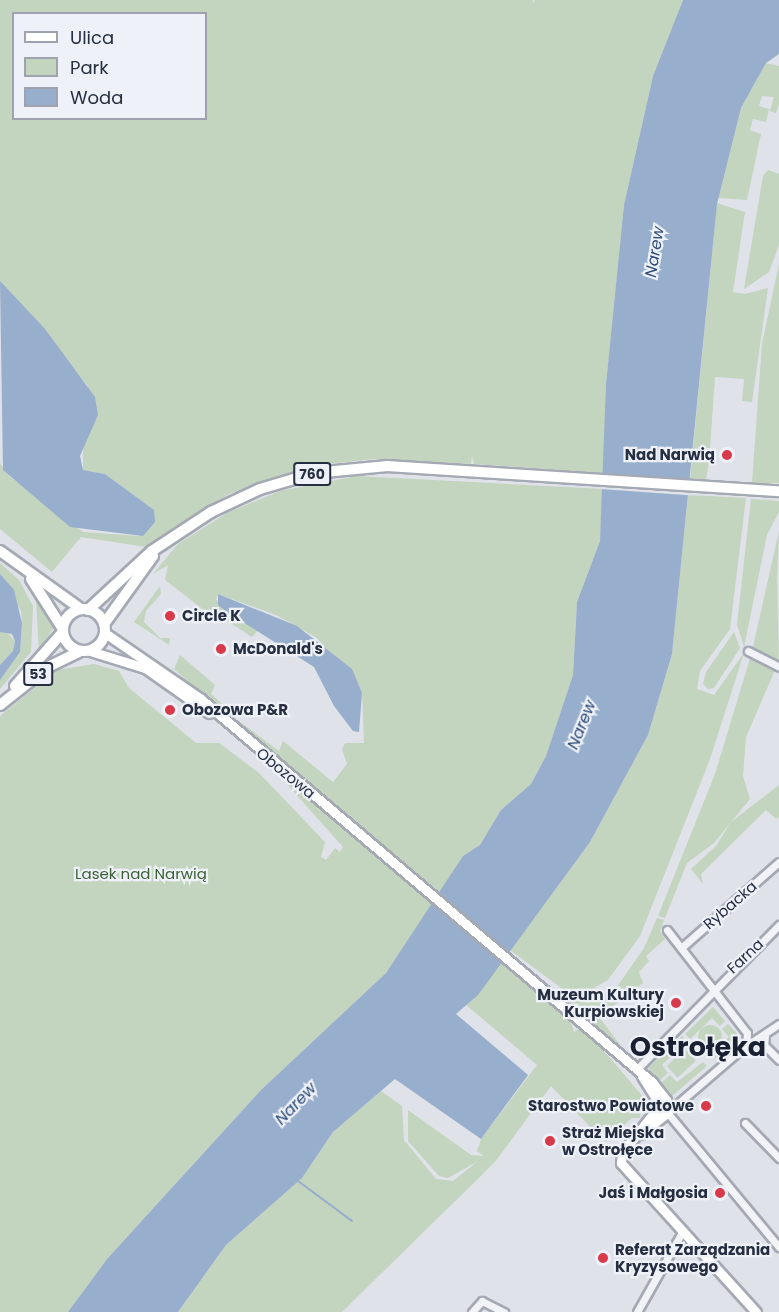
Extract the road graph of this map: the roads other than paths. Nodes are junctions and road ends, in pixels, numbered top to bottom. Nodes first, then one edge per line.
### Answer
1 (779, 491) edge
2 (163, 544) junction
3 (0, 551) edge
4 (26, 571) junction
5 (85, 610) junction
6 (105, 629) junction
7 (63, 631) junction
8 (85, 651) junction
9 (748, 651) dead end
10 (779, 667) edge
11 (0, 704) edge
12 (222, 720) junction
13 (779, 862) edge
14 (779, 925) edge
15 (668, 930) dead end
16 (681, 948) junction
17 (714, 989) junction
18 (779, 1024) edge
19 (765, 1036) junction
20 (746, 1046) junction
21 (779, 1060) edge
22 (639, 1073) junction
23 (660, 1105) junction
24 (668, 1112) junction
25 (745, 1123) dead end
26 (640, 1134) junction
27 (779, 1158) edge
28 (682, 1232) junction
29 (779, 1247) edge
30 (472, 1312) edge
31 (504, 1312) edge
32 (637, 1312) edge
33 (756, 1312) edge

1 - 2 main road, 760
2 - 5 main road, 760
2 - 6 main road, 760
3 - 4 main road
4 - 5 main road
4 - 7 main road
5 - 6 main road
5 - 7 main road, 53
6 - 8 main road, 53
6 - 12 street, Obozowa
7 - 8 main road
7 - 11 main road, 53
8 - 11 main road, 53
8 - 12 street, Obozowa
9 - 10 street
12 - 22 street, Obozowa
13 - 16 street, Rybacka
14 - 17 street, Farna
15 - 16 street
16 - 17 street
17 - 20 street
17 - 22 street, Farna
18 - 19 street
19 - 20 street
19 - 21 street
20 - 24 street
22 - 23 street
22 - 24 street
23 - 24 street
23 - 26 street
24 - 26 street
24 - 29 street
25 - 27 street
26 - 28 street
28 - 32 street
28 - 33 street
30 - 31 street

